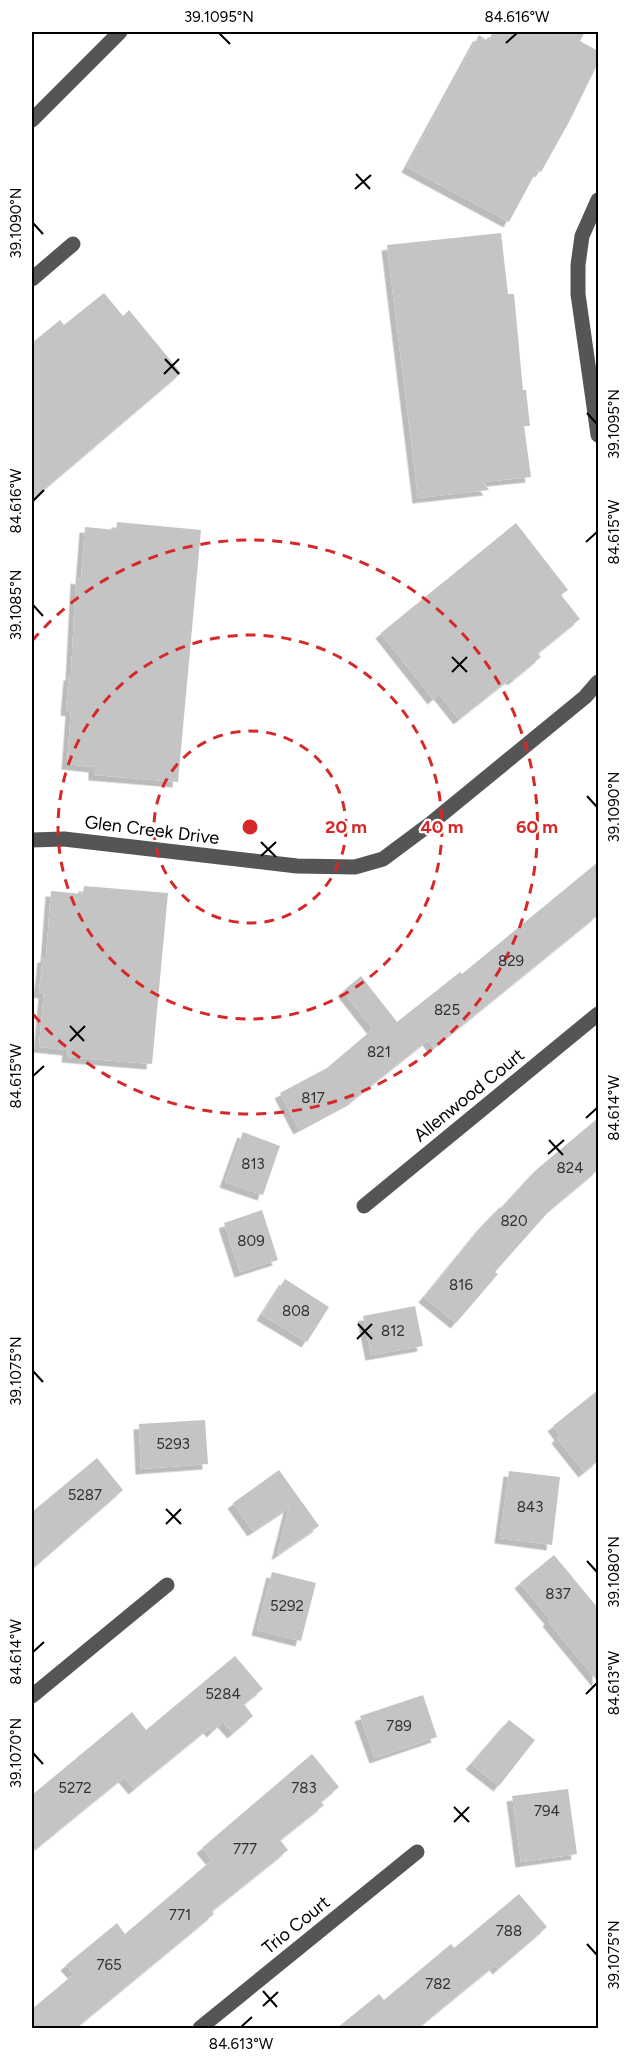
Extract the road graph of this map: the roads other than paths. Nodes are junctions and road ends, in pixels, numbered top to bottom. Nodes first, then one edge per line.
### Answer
1 (120, 32) edge
2 (32, 120) edge
3 (598, 200) edge
4 (73, 244) dead end
5 (32, 279) edge
6 (598, 435) edge
7 (598, 682) edge
8 (32, 840) edge
9 (598, 1014) edge
10 (364, 1206) dead end
11 (167, 1585) dead end
12 (32, 1696) edge
13 (417, 1852) dead end
14 (200, 2028) edge

1 - 2 street
3 - 6 street
4 - 5 street
7 - 8 street, Glen Creek Drive
9 - 10 street, Allenwood Court
11 - 12 street
13 - 14 street, Trio Court

